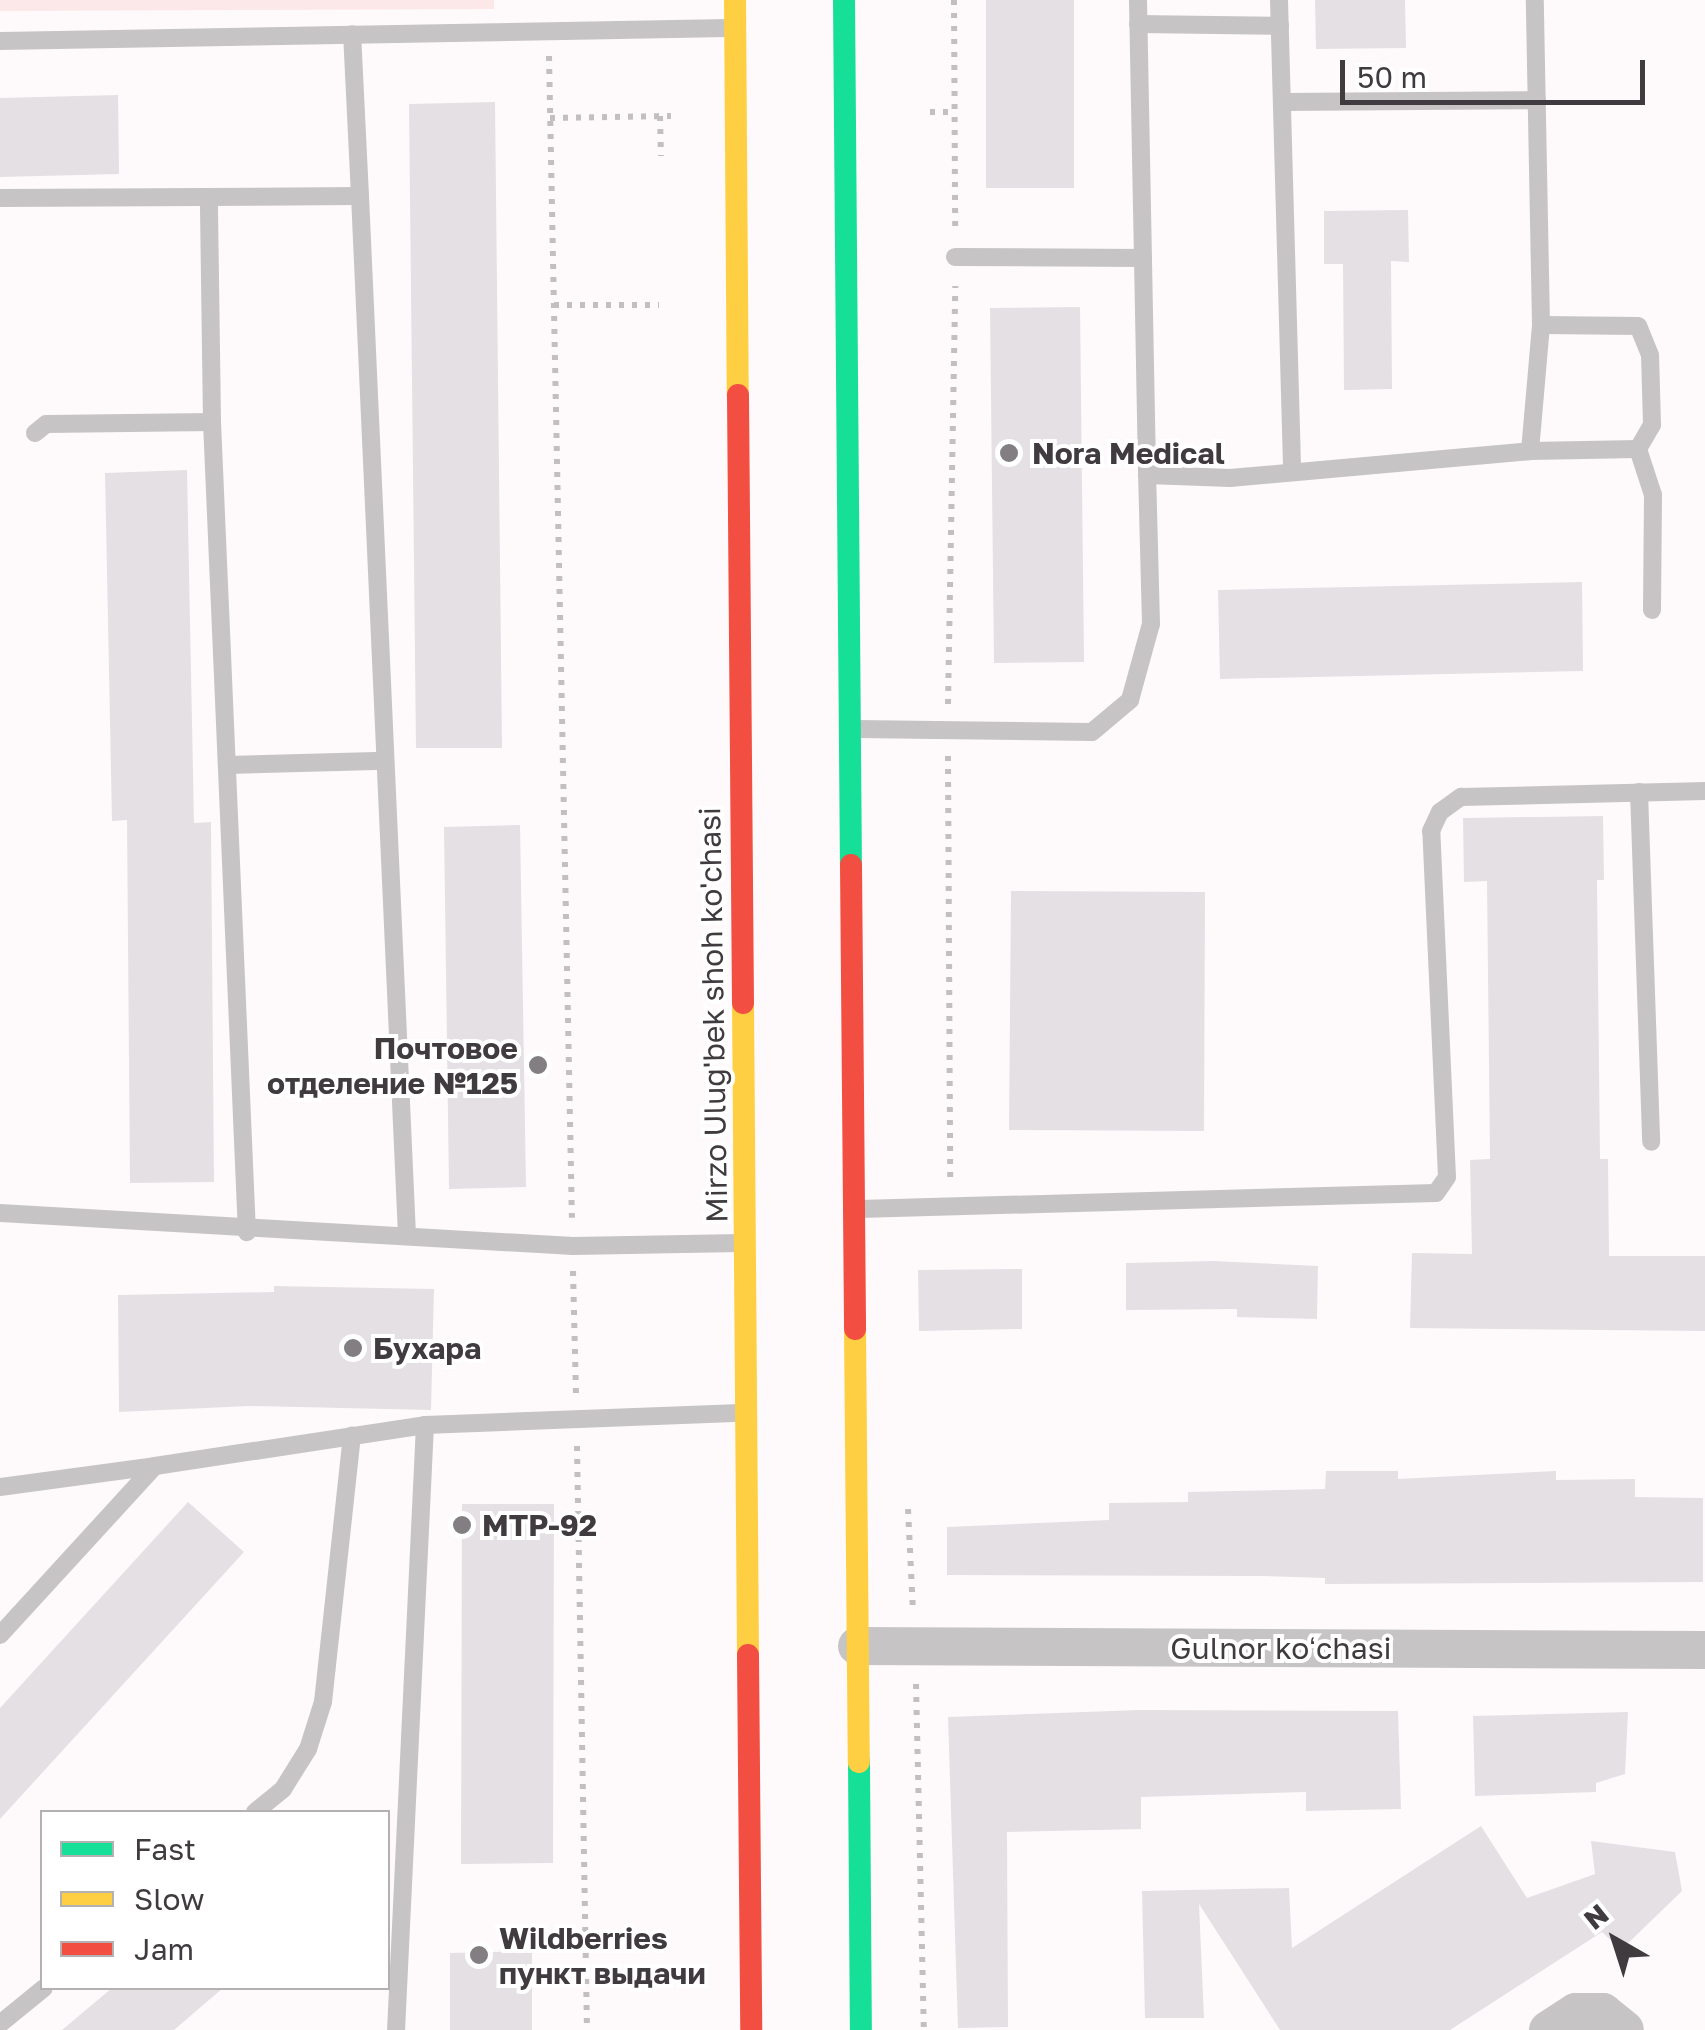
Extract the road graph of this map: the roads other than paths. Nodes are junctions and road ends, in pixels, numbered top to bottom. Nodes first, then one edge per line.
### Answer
1 (736, 0) edge
2 (844, 0) edge
3 (1138, 0) edge
4 (1279, 0) edge
5 (1535, 0) edge
6 (1138, 24) junction
7 (1280, 26) junction
8 (736, 28) junction
9 (352, 34) junction
10 (0, 41) edge
11 (1537, 100) junction
12 (1282, 102) junction
13 (360, 196) junction
14 (0, 198) edge
15 (209, 201) junction
16 (955, 257) road end
17 (1142, 258) junction
18 (1541, 325) junction
19 (212, 422) junction
20 (35, 433) dead end
21 (1638, 449) junction
22 (1530, 451) junction
23 (1292, 472) junction
24 (1147, 475) junction
25 (1652, 610) dead end
26 (850, 729) junction
27 (385, 761) junction
28 (227, 766) junction
29 (1705, 791) edge
30 (1639, 792) junction
31 (1651, 1142) dead end
32 (854, 1208) junction
33 (0, 1213) edge
34 (247, 1232) junction
35 (408, 1235) junction
36 (745, 1243) junction
37 (746, 1413) junction
38 (425, 1425) junction
39 (352, 1436) junction
40 (155, 1466) junction
41 (0, 1487) edge
42 (0, 1634) edge
43 (857, 1646) junction
44 (1705, 1650) edge
45 (257, 1810) edge
46 (42, 1990) edge
47 (2, 2023) edge
48 (396, 2030) edge
49 (751, 2030) edge
50 (860, 2030) edge
51 (1548, 2030) edge
52 (1625, 2030) edge

1 - 8 main road, Mirzo Ulug'bek shoh ko'chasi
2 - 26 main road
3 - 6 lane
4 - 7 lane
5 - 11 lane
6 - 7 lane
6 - 17 lane
7 - 12 lane
8 - 9 lane
8 - 36 main road, Mirzo Ulug'bek shoh ko'chasi
9 - 10 lane
9 - 13 lane
11 - 12 lane
11 - 18 lane
12 - 23 lane
13 - 15 lane
13 - 27 lane
14 - 15 lane
15 - 19 lane
16 - 17 lane
17 - 24 lane
18 - 21 lane
18 - 22 lane
19 - 20 lane
19 - 28 lane
21 - 22 lane
21 - 25 lane
22 - 23 lane
23 - 24 lane
24 - 26 lane
26 - 32 main road
27 - 28 lane
27 - 35 lane
28 - 34 lane
29 - 30 lane
30 - 31 lane
30 - 32 lane
32 - 43 main road
33 - 34 lane
34 - 35 lane
35 - 36 lane
36 - 37 main road, Mirzo Ulug'bek shoh ko'chasi
37 - 38 lane
37 - 49 main road, Mirzo Ulug'bek shoh ko'chasi
38 - 39 lane
38 - 48 lane
39 - 40 lane
39 - 45 lane
40 - 41 lane
40 - 42 lane
43 - 44 street, Gulnor koʻchasi
43 - 50 main road
46 - 47 lane
51 - 52 street

